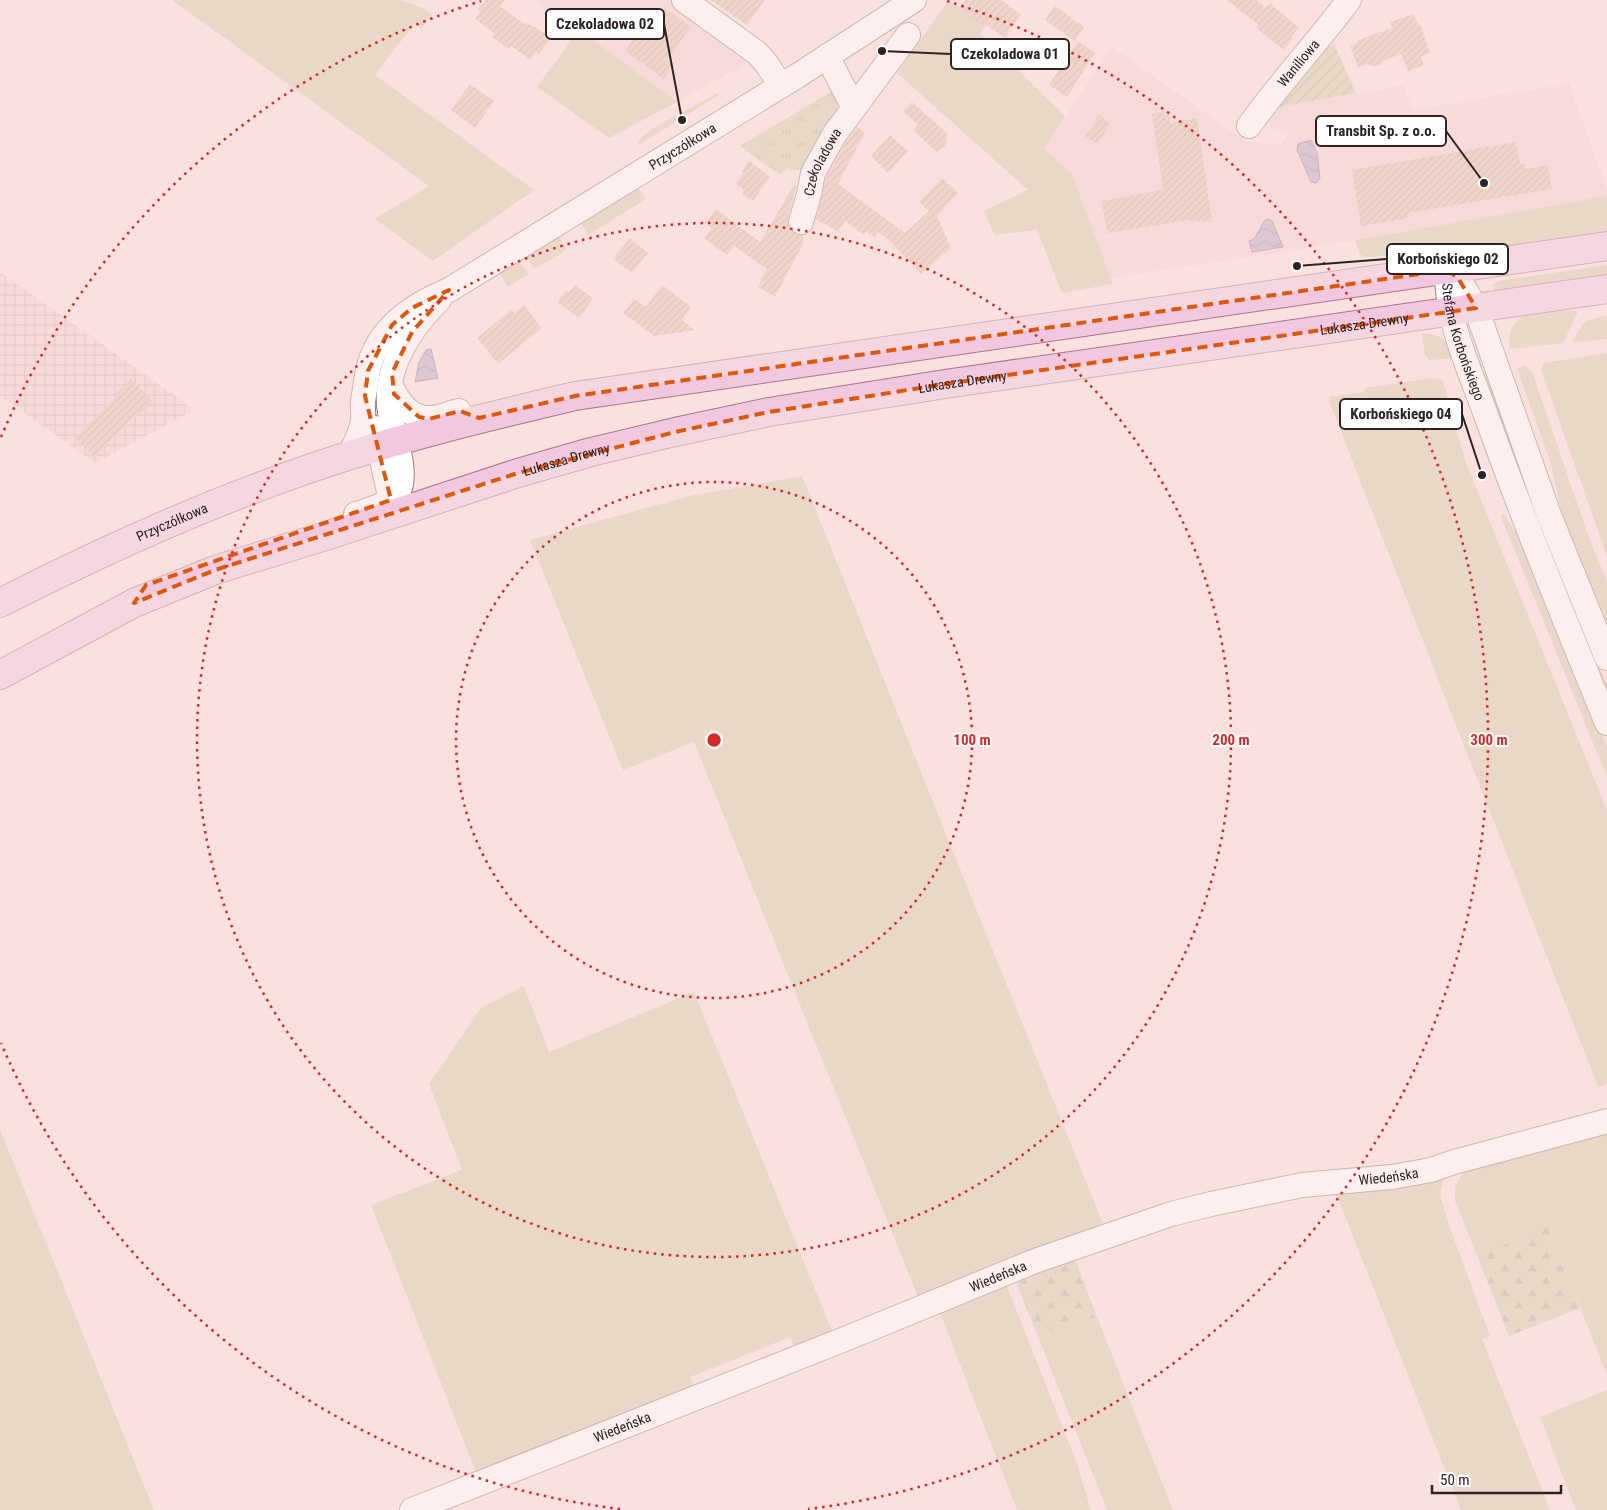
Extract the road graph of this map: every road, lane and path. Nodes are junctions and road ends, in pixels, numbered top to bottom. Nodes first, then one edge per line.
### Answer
1 (684, 0) edge
2 (914, 0) edge
3 (1349, 0) edge
4 (908, 35) dead end
5 (827, 56) junction
6 (781, 86) junction
7 (854, 108) junction
8 (1249, 126) dead end
9 (801, 222) dead end
10 (1607, 246) edge
11 (1447, 270) junction
12 (1607, 289) edge
13 (449, 290) junction
14 (1476, 308) junction
15 (1450, 312) junction
16 (390, 386) junction
17 (365, 396) junction
18 (479, 418) junction
19 (388, 445) junction
20 (350, 456) junction
21 (397, 504) junction
22 (0, 603) edge
23 (134, 603) junction
24 (1607, 658) edge
25 (0, 675) edge
26 (1607, 723) edge
27 (1607, 1121) edge
28 (412, 1510) edge

1 - 6 street
2 - 5 street, Przyczółkowa
3 - 8 street, Waniliowa
4 - 7 street, Czekoladowa
5 - 6 street, Przyczółkowa
5 - 7 street
6 - 13 street, Przyczółkowa
7 - 9 street, Czekoladowa
10 - 11 main road
11 - 14 street, Stefana Korbońskiego
11 - 15 street, Stefana Korbońskiego
11 - 18 main road
12 - 14 main road, Łukasza Drewny
13 - 16 street, Przyczółkowa
13 - 17 street, Przyczółkowa
14 - 15 main road, Łukasza Drewny
14 - 24 street, Stefana Korbońskiego
15 - 21 main road, Łukasza Drewny
15 - 26 street, Stefana Korbońskiego
16 - 18 street
16 - 19 street, Przyczółkowa
17 - 19 street
17 - 20 street, Przyczółkowa
18 - 19 main road
19 - 20 main road
19 - 21 street
20 - 22 main road, Przyczółkowa
21 - 23 main road, Łukasza Drewny
21 - 23 street
23 - 25 main road
27 - 28 street, Wiedeńska

